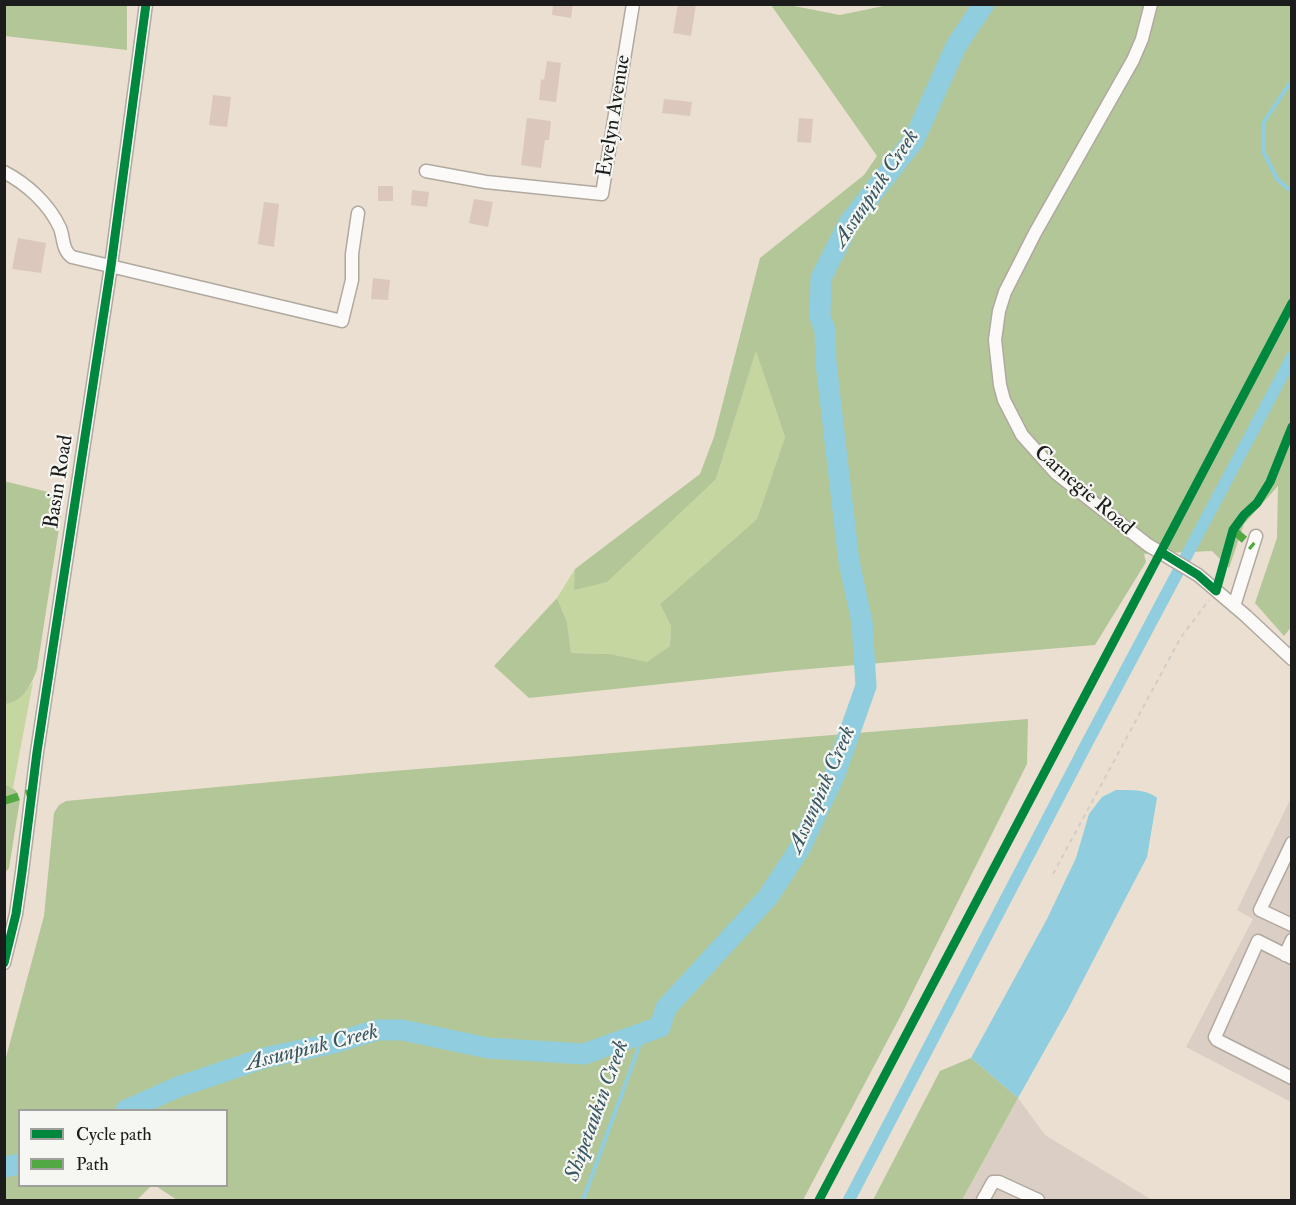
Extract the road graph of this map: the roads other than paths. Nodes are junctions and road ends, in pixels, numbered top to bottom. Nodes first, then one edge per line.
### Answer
1 (146, 4) edge
2 (633, 4) edge
3 (1151, 4) edge
4 (426, 171) dead end
5 (4, 172) edge
6 (358, 213) dead end
7 (111, 266) junction
8 (1256, 536) dead end
9 (1234, 606) junction
10 (1292, 659) edge
11 (1292, 843) edge
12 (1292, 925) edge
13 (1292, 940) edge
14 (1288, 956) edge
15 (4, 963) edge
16 (1292, 1078) edge
17 (983, 1200) edge
18 (1038, 1200) edge

1 - 7 street, Basin Road
2 - 4 street, Evelyn Avenue
3 - 9 street, Carnegie Road
5 - 7 street
6 - 7 street
7 - 15 street, Basin Road
8 - 9 street
9 - 10 street, Carnegie Road
11 - 12 street
13 - 14 street
14 - 16 street
17 - 18 street

